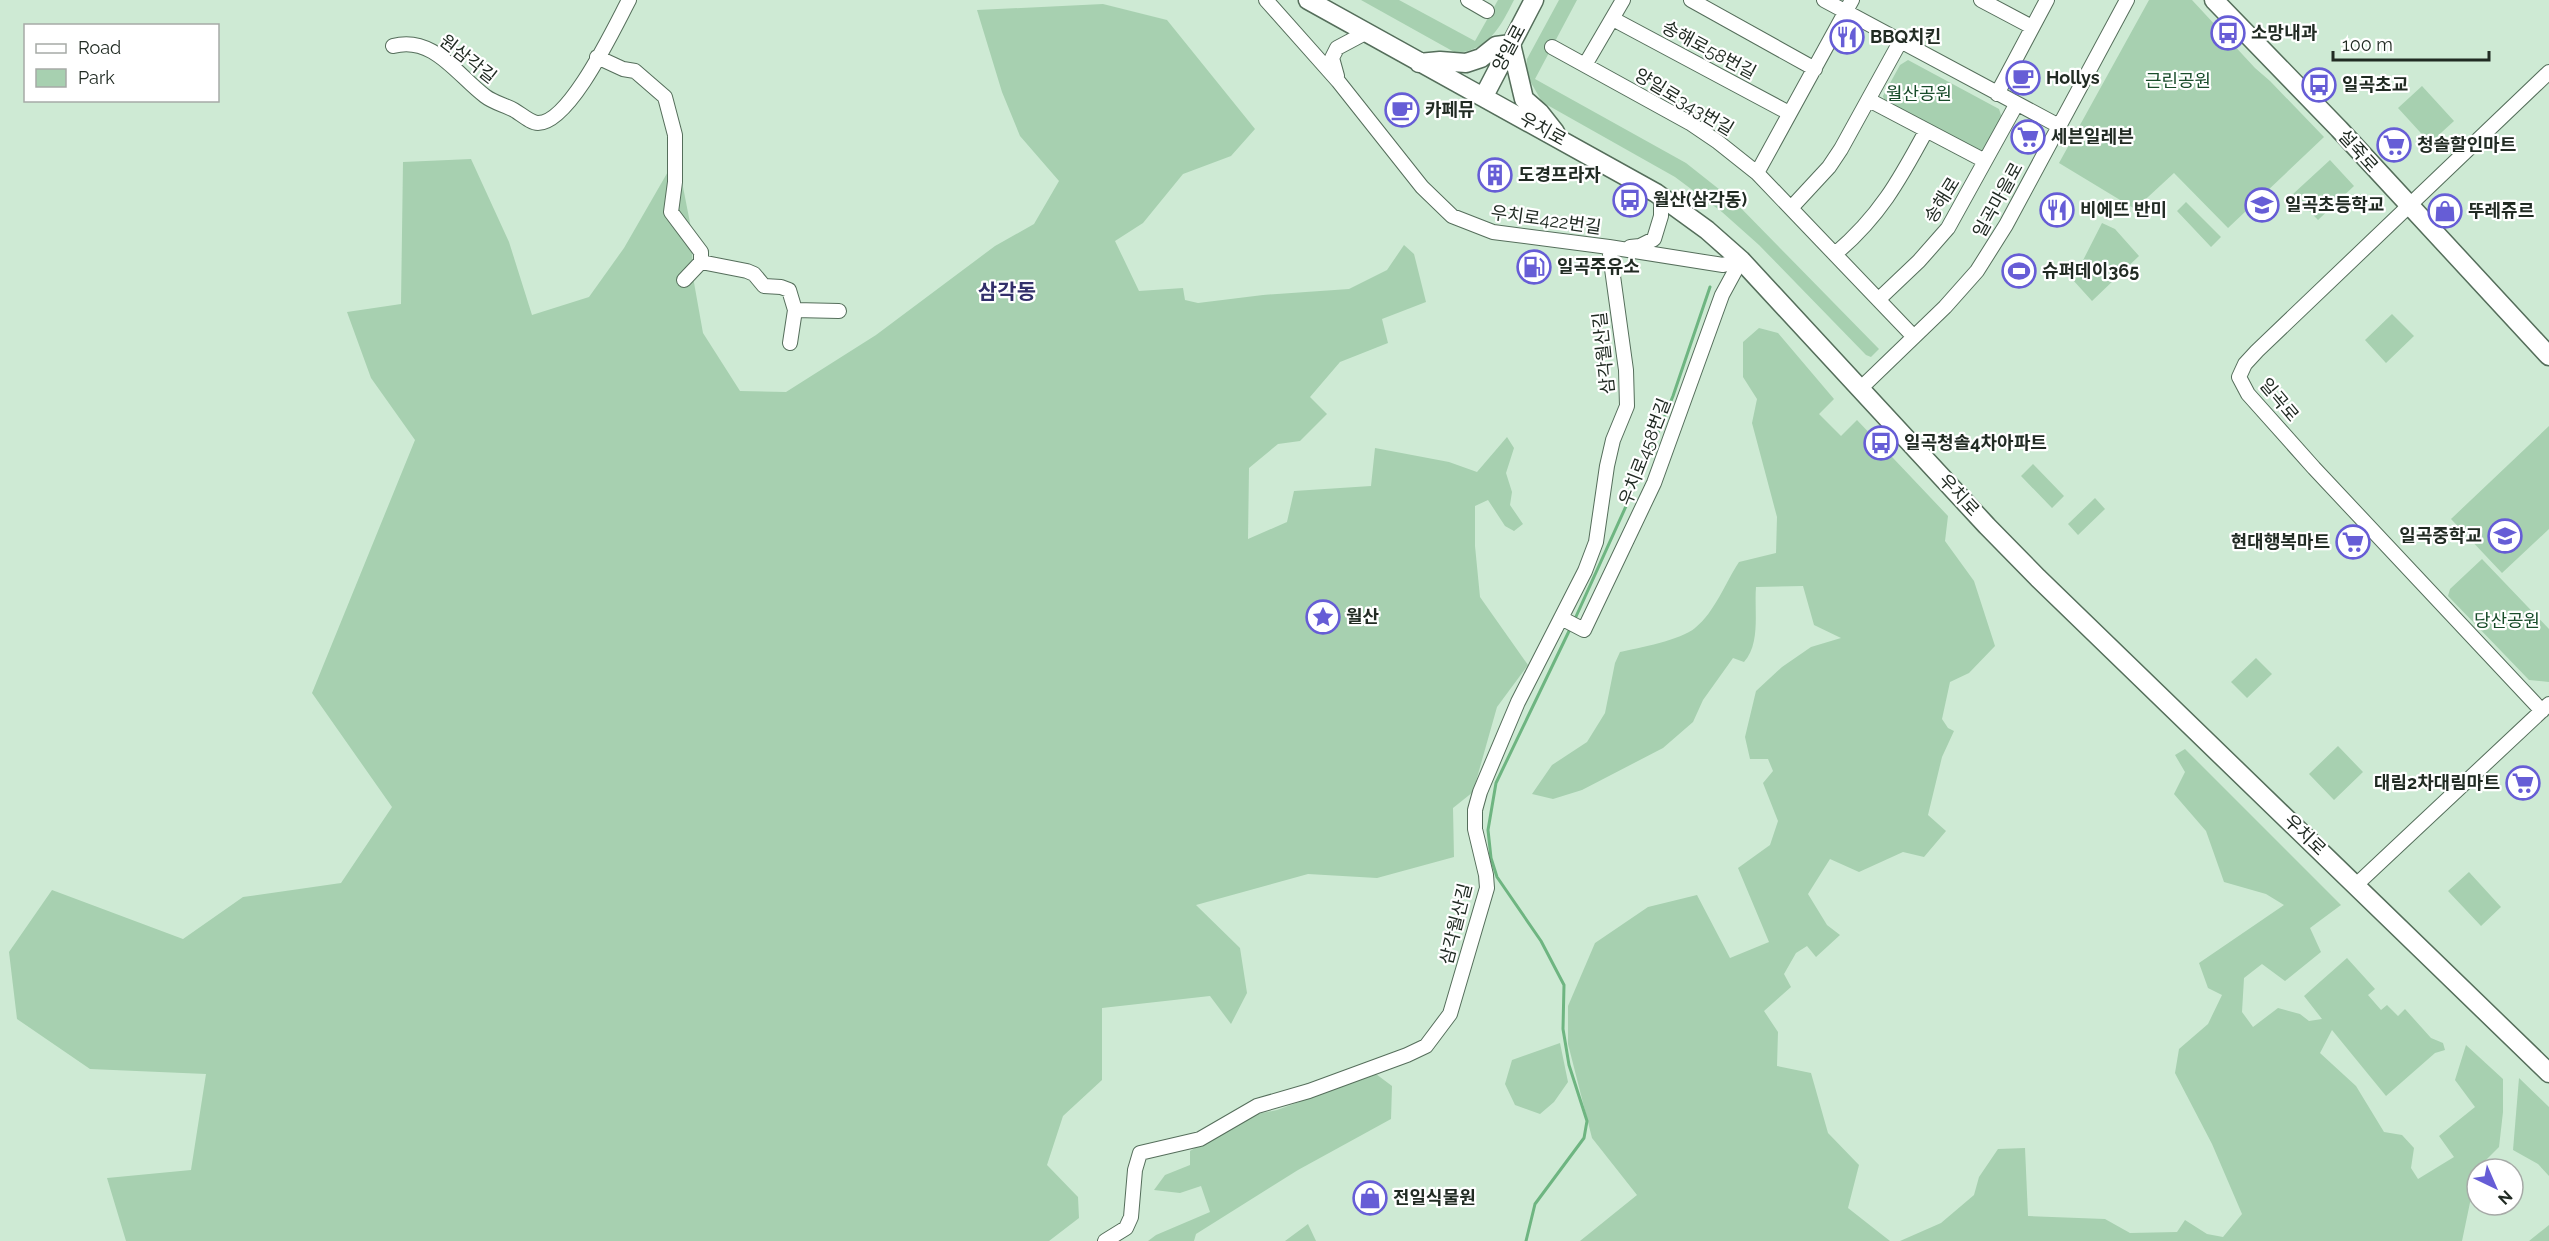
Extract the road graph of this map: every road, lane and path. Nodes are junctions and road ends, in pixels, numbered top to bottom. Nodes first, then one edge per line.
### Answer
1 (630, 0) edge
2 (1266, 0) edge
3 (1308, 0) edge
4 (1468, 0) edge
5 (1534, 0) edge
6 (1623, 0) edge
7 (1691, 0) edge
8 (1824, 0) edge
9 (1981, 0) edge
10 (2047, 0) edge
11 (2127, 0) edge
12 (2214, 0) edge
13 (1849, 6) edge
14 (1487, 11) dead end
15 (1613, 19) junction
16 (2032, 27) junction
17 (1367, 32) junction
18 (1900, 42) junction
19 (1511, 44) junction
20 (393, 46) dead end
21 (1552, 47) dead end
22 (597, 57) junction
23 (1419, 63) junction
24 (1585, 64) junction
25 (1815, 69) junction
26 (2549, 72) edge
27 (1338, 81) junction
28 (1997, 94) junction
29 (1484, 96) junction
30 (1869, 100) junction
31 (2016, 105) junction
32 (1789, 113) junction
33 (2059, 126) junction
34 (1926, 131) junction
35 (1562, 140) junction
36 (1985, 161) junction
37 (1757, 173) junction
38 (1661, 197) junction
39 (2408, 206) junction
40 (1791, 208) junction
41 (1614, 248) junction
42 (1835, 254) junction
43 (1741, 260) junction
44 (701, 262) junction
45 (684, 280) dead end
46 (1879, 300) junction
47 (795, 310) junction
48 (839, 311) dead end
49 (1914, 337) junction
50 (790, 343) dead end
51 (2549, 356) edge
52 (1860, 388) junction
53 (1561, 618) junction
54 (2545, 707) edge
55 (2356, 885) junction
56 (2549, 1073) edge
57 (1105, 1241) edge

1 - 22 street, 원삼각길
2 - 27 street, 우치로422번길
3 - 17 main road, 우치로
4 - 14 street
5 - 19 main road, 양일로
6 - 15 street
7 - 25 street, 송해로58번길
8 - 13 street
9 - 16 street
10 - 16 street
11 - 33 street, 일곡마을로
12 - 39 main road, 설죽로
13 - 18 street
13 - 25 street
15 - 24 street
15 - 32 street, 송해로58번길
16 - 28 street
17 - 23 main road, 우치로
17 - 27 street
18 - 28 street
18 - 30 street
19 - 23 main road
19 - 29 main road, 양일로
19 - 35 main road
20 - 22 street, 원삼각길
21 - 24 street, 양일로343번길
22 - 44 street
23 - 29 main road, 우치로
24 - 37 street, 양일로343번길
25 - 32 street
26 - 39 street, 일곡로
27 - 41 street, 우치로422번길
28 - 31 street
29 - 35 main road, 우치로
30 - 34 street
30 - 40 street
31 - 33 street
31 - 36 street, 송해로
32 - 37 street
33 - 49 street, 일곡마을로
34 - 36 street
34 - 42 street
35 - 38 main road, 우치로
36 - 46 street, 송해로
37 - 40 street, 양일로343번길
38 - 41 street
38 - 43 main road, 우치로
39 - 51 main road, 설죽로
39 - 54 street, 일곡로
40 - 42 street, 양일로343번길
41 - 43 street, 우치로422번길
41 - 53 street, 삼각월산길
42 - 46 street, 양일로343번길
43 - 52 main road, 우치로
43 - 53 street, 우치로458번길
44 - 45 street
44 - 47 street
46 - 49 street, 양일로343번길
47 - 48 street
47 - 50 street
49 - 52 street, 일곡마을로
52 - 55 main road, 우치로
53 - 57 street, 삼각월산길
54 - 55 street
55 - 56 main road, 우치로

